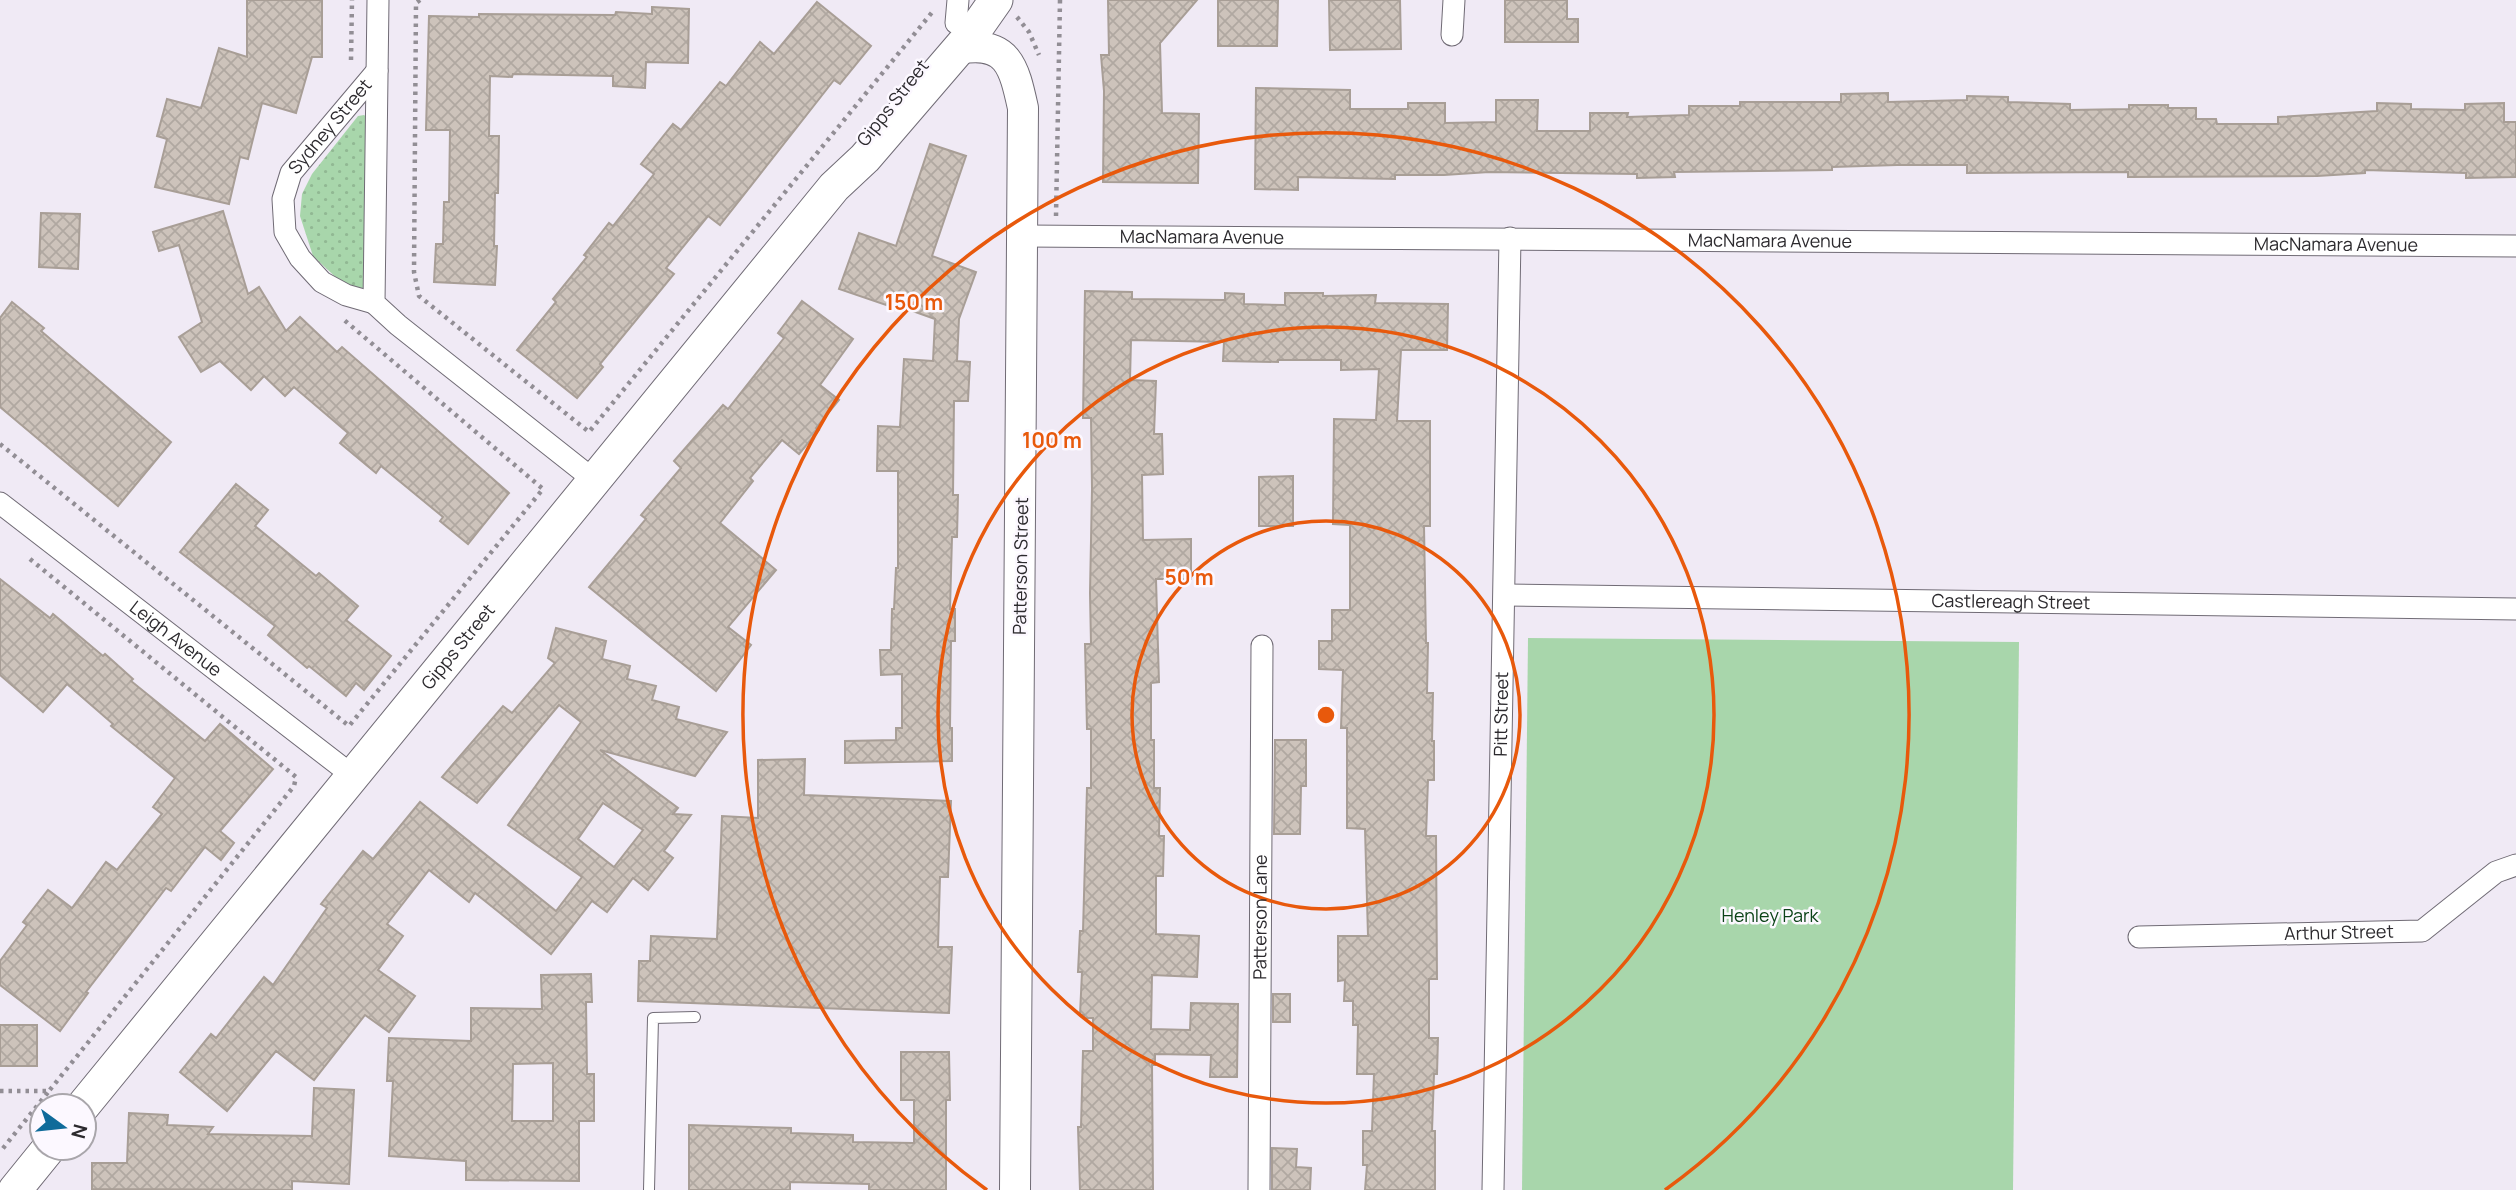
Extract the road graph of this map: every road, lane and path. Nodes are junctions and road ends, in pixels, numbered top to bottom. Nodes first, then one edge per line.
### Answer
1 (378, 0) edge
2 (420, 0) edge
3 (1060, 0) edge
4 (1454, 0) edge
5 (1005, 4) edge
6 (957, 15) edge
7 (1452, 35) dead end
8 (1039, 55) dead end
9 (377, 71) junction
10 (1056, 216) dead end
11 (1024, 236) junction
12 (1510, 238) junction
13 (2516, 246) edge
14 (374, 303) junction
15 (0, 444) edge
16 (594, 481) junction
17 (543, 489) dead end
18 (0, 503) edge
19 (21, 552) dead end
20 (1505, 595) junction
21 (2516, 609) edge
22 (1262, 646) dead end
23 (353, 776) junction
24 (2516, 865) edge
25 (2139, 937) dead end
26 (695, 1017) dead end
27 (0, 1091) edge
28 (49, 1091) junction
29 (94, 1092) edge
30 (0, 1152) edge
31 (38, 1162) edge
32 (15, 1190) edge
33 (649, 1190) edge
34 (1015, 1190) edge
35 (1259, 1190) edge
36 (1493, 1190) edge

1 - 9 street, Sydney Street
2 - 6 path
3 - 10 path
4 - 7 street
5 - 6 main road
5 - 8 path
6 - 11 street, Patterson Street
6 - 16 main road, Gipps Street
9 - 14 street, Sydney Street
9 - 14 street, Sydney Street
11 - 12 street, MacNamara Avenue
11 - 34 street, Patterson Street
12 - 13 street, MacNamara Avenue
12 - 20 street, Pitt Street
14 - 16 street, Sydney Street
15 - 17 path
16 - 23 main road, Gipps Street
18 - 23 street, Leigh Avenue
19 - 28 path
20 - 21 street, Castlereagh Street
20 - 36 street, Pitt Street
22 - 35 street, Patterson Lane
23 - 29 main road, Gipps Street
24 - 25 street, Arthur Street
26 - 33 lane
27 - 28 path
28 - 30 path
31 - 32 main road

